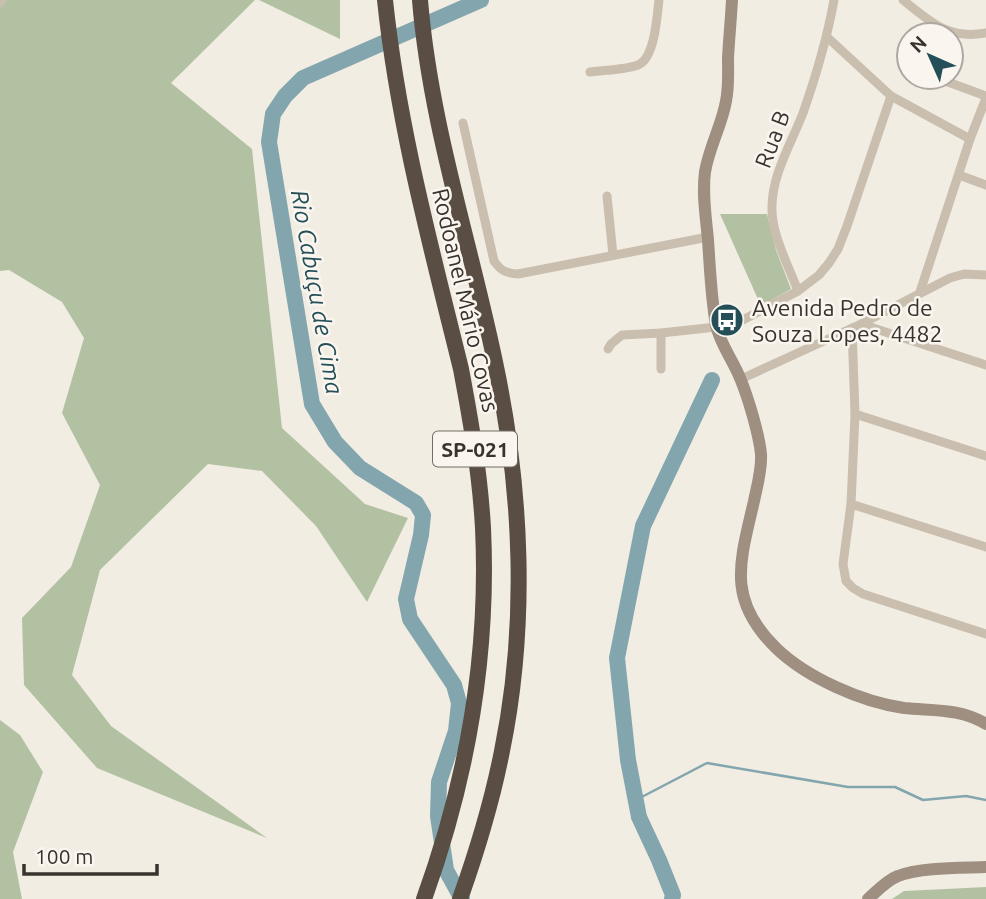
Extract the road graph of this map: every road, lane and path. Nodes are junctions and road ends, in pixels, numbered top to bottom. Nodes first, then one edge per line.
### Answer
1 (385, 0) edge
2 (420, 0) edge
3 (659, 0) edge
4 (732, 0) edge
5 (834, 0) edge
6 (903, 0) edge
7 (986, 33) edge
8 (827, 37) junction
9 (590, 72) dead end
10 (965, 89) edge
11 (891, 96) junction
12 (986, 97) edge
13 (463, 123) dead end
14 (970, 139) junction
15 (959, 175) junction
16 (986, 185) edge
17 (607, 196) dead end
18 (708, 237) junction
19 (613, 255) junction
20 (986, 275) edge
21 (797, 291) junction
22 (920, 292) junction
23 (857, 326) junction
24 (717, 330) junction
25 (661, 333) junction
26 (608, 349) dead end
27 (986, 365) edge
28 (661, 369) dead end
29 (741, 379) junction
30 (855, 414) junction
31 (986, 456) edge
32 (850, 504) junction
33 (986, 547) edge
34 (986, 634) edge
35 (986, 724) edge
36 (986, 867) edge
37 (424, 899) edge
38 (460, 899) edge
39 (868, 899) edge

1 - 37 highway, Rodoanel Mário Covas / SP-021
2 - 38 highway, Rodoanel Mário Covas / SP-021
3 - 9 street
4 - 18 main road
5 - 8 street, Rua B
6 - 7 street
8 - 11 street
8 - 21 street, Rua B
10 - 12 street
11 - 14 street
11 - 21 street
12 - 14 street
13 - 19 street
14 - 15 street
15 - 16 street
15 - 22 street
17 - 19 street
18 - 19 street
18 - 24 main road
20 - 22 street
21 - 24 street
22 - 23 street
23 - 27 street
23 - 29 street
23 - 30 street
24 - 25 street
24 - 29 main road
25 - 26 street
25 - 28 street
29 - 35 main road
30 - 31 street
30 - 32 street
32 - 33 street
32 - 34 street
36 - 39 main road

